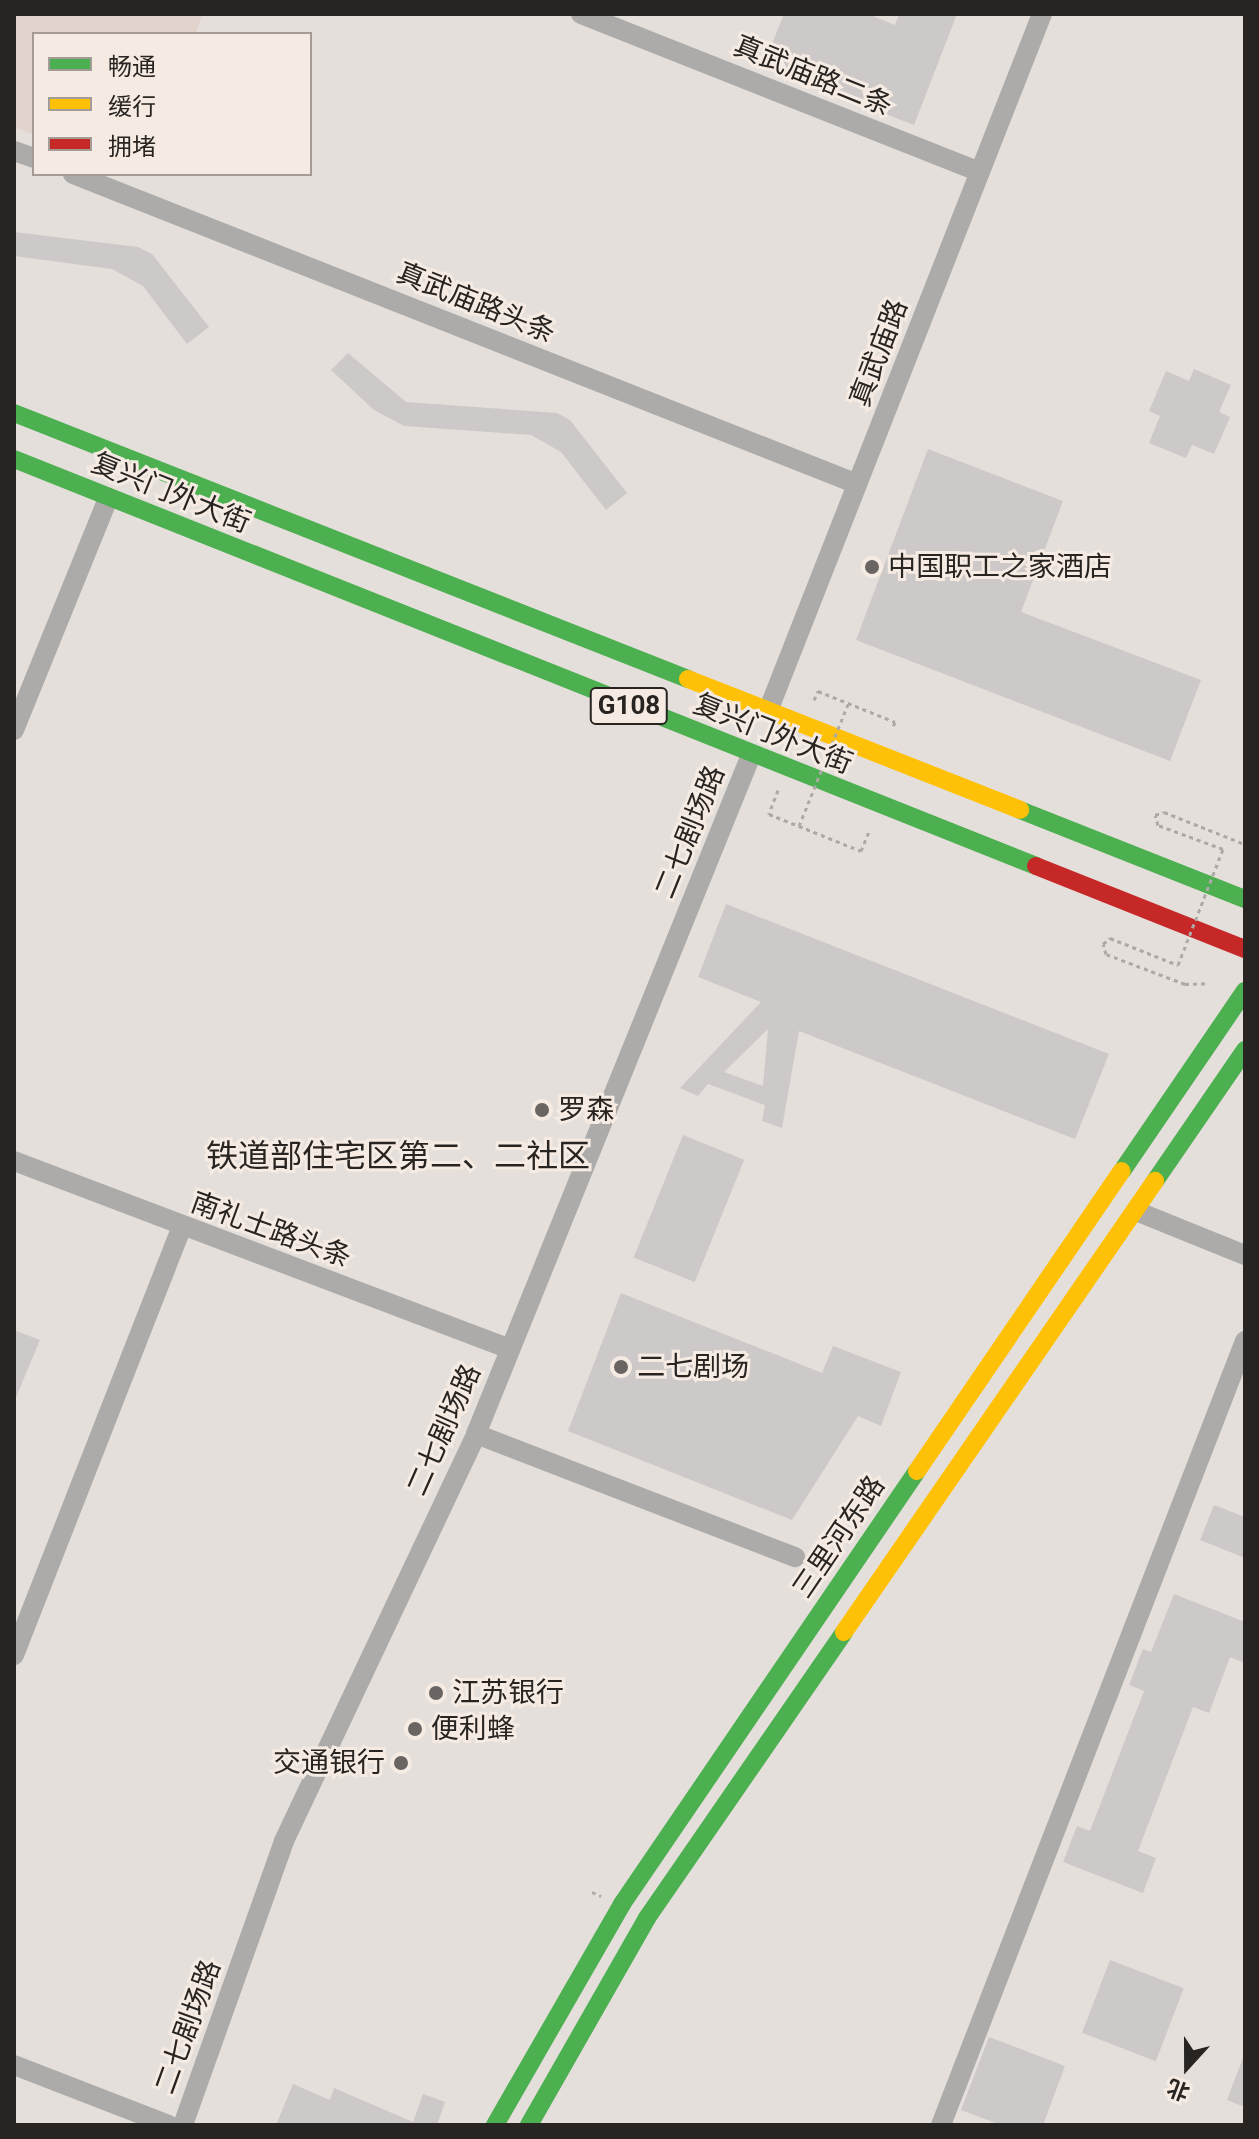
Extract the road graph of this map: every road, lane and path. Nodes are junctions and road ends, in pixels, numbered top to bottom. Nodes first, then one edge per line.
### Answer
1 (581, 14) edge
2 (1042, 14) edge
3 (980, 172) junction
4 (78, 176) edge
5 (14, 413) edge
6 (14, 459) edge
7 (857, 484) junction
8 (108, 498) junction
9 (818, 691) dead end
10 (848, 704) junction
11 (768, 711) junction
12 (895, 722) dead end
13 (14, 730) edge
14 (751, 755) junction
15 (769, 814) dead end
16 (799, 826) junction
17 (1245, 844) edge
18 (861, 851) dead end
19 (1245, 899) edge
20 (1245, 949) edge
21 (1208, 983) dead end
22 (1245, 991) edge
23 (1245, 1050) edge
24 (14, 1161) edge
25 (1136, 1211) junction
26 (182, 1227) junction
27 (1245, 1255) edge
28 (1245, 1341) edge
29 (510, 1349) junction
30 (476, 1434) junction
31 (795, 1557) dead end
32 (14, 1655) edge
33 (14, 2065) edge
34 (169, 2125) edge
35 (183, 2125) edge
36 (495, 2125) edge
37 (529, 2125) edge
38 (941, 2125) edge

1 - 3 street, 真武庙路二条
2 - 3 street, 真武庙路
3 - 7 street, 真武庙路
4 - 7 street, 真武庙路头条
5 - 11 main road, 复兴门外大街 / G108
6 - 8 main road, 复兴门外大街 / G108
7 - 11 street, 真武庙路
8 - 13 street
8 - 14 main road, 复兴门外大街 / G108
9 - 10 path
10 - 12 path
10 - 16 path, bridge
11 - 19 main road, 复兴门外大街 / G108
14 - 20 main road, 复兴门外大街 / G108
14 - 29 street, 二七剧场路
15 - 16 path
16 - 18 path
17 - 21 path, bridge
22 - 36 main road, 三里河东路
23 - 25 main road, 三里河东路
24 - 26 street, 南礼士路头条
25 - 27 street
25 - 37 main road, 三里河东路
26 - 29 street, 南礼士路头条
26 - 32 street
28 - 38 street
29 - 30 street, 二七剧场路
30 - 31 street
30 - 35 street, 二七剧场路
33 - 34 street

